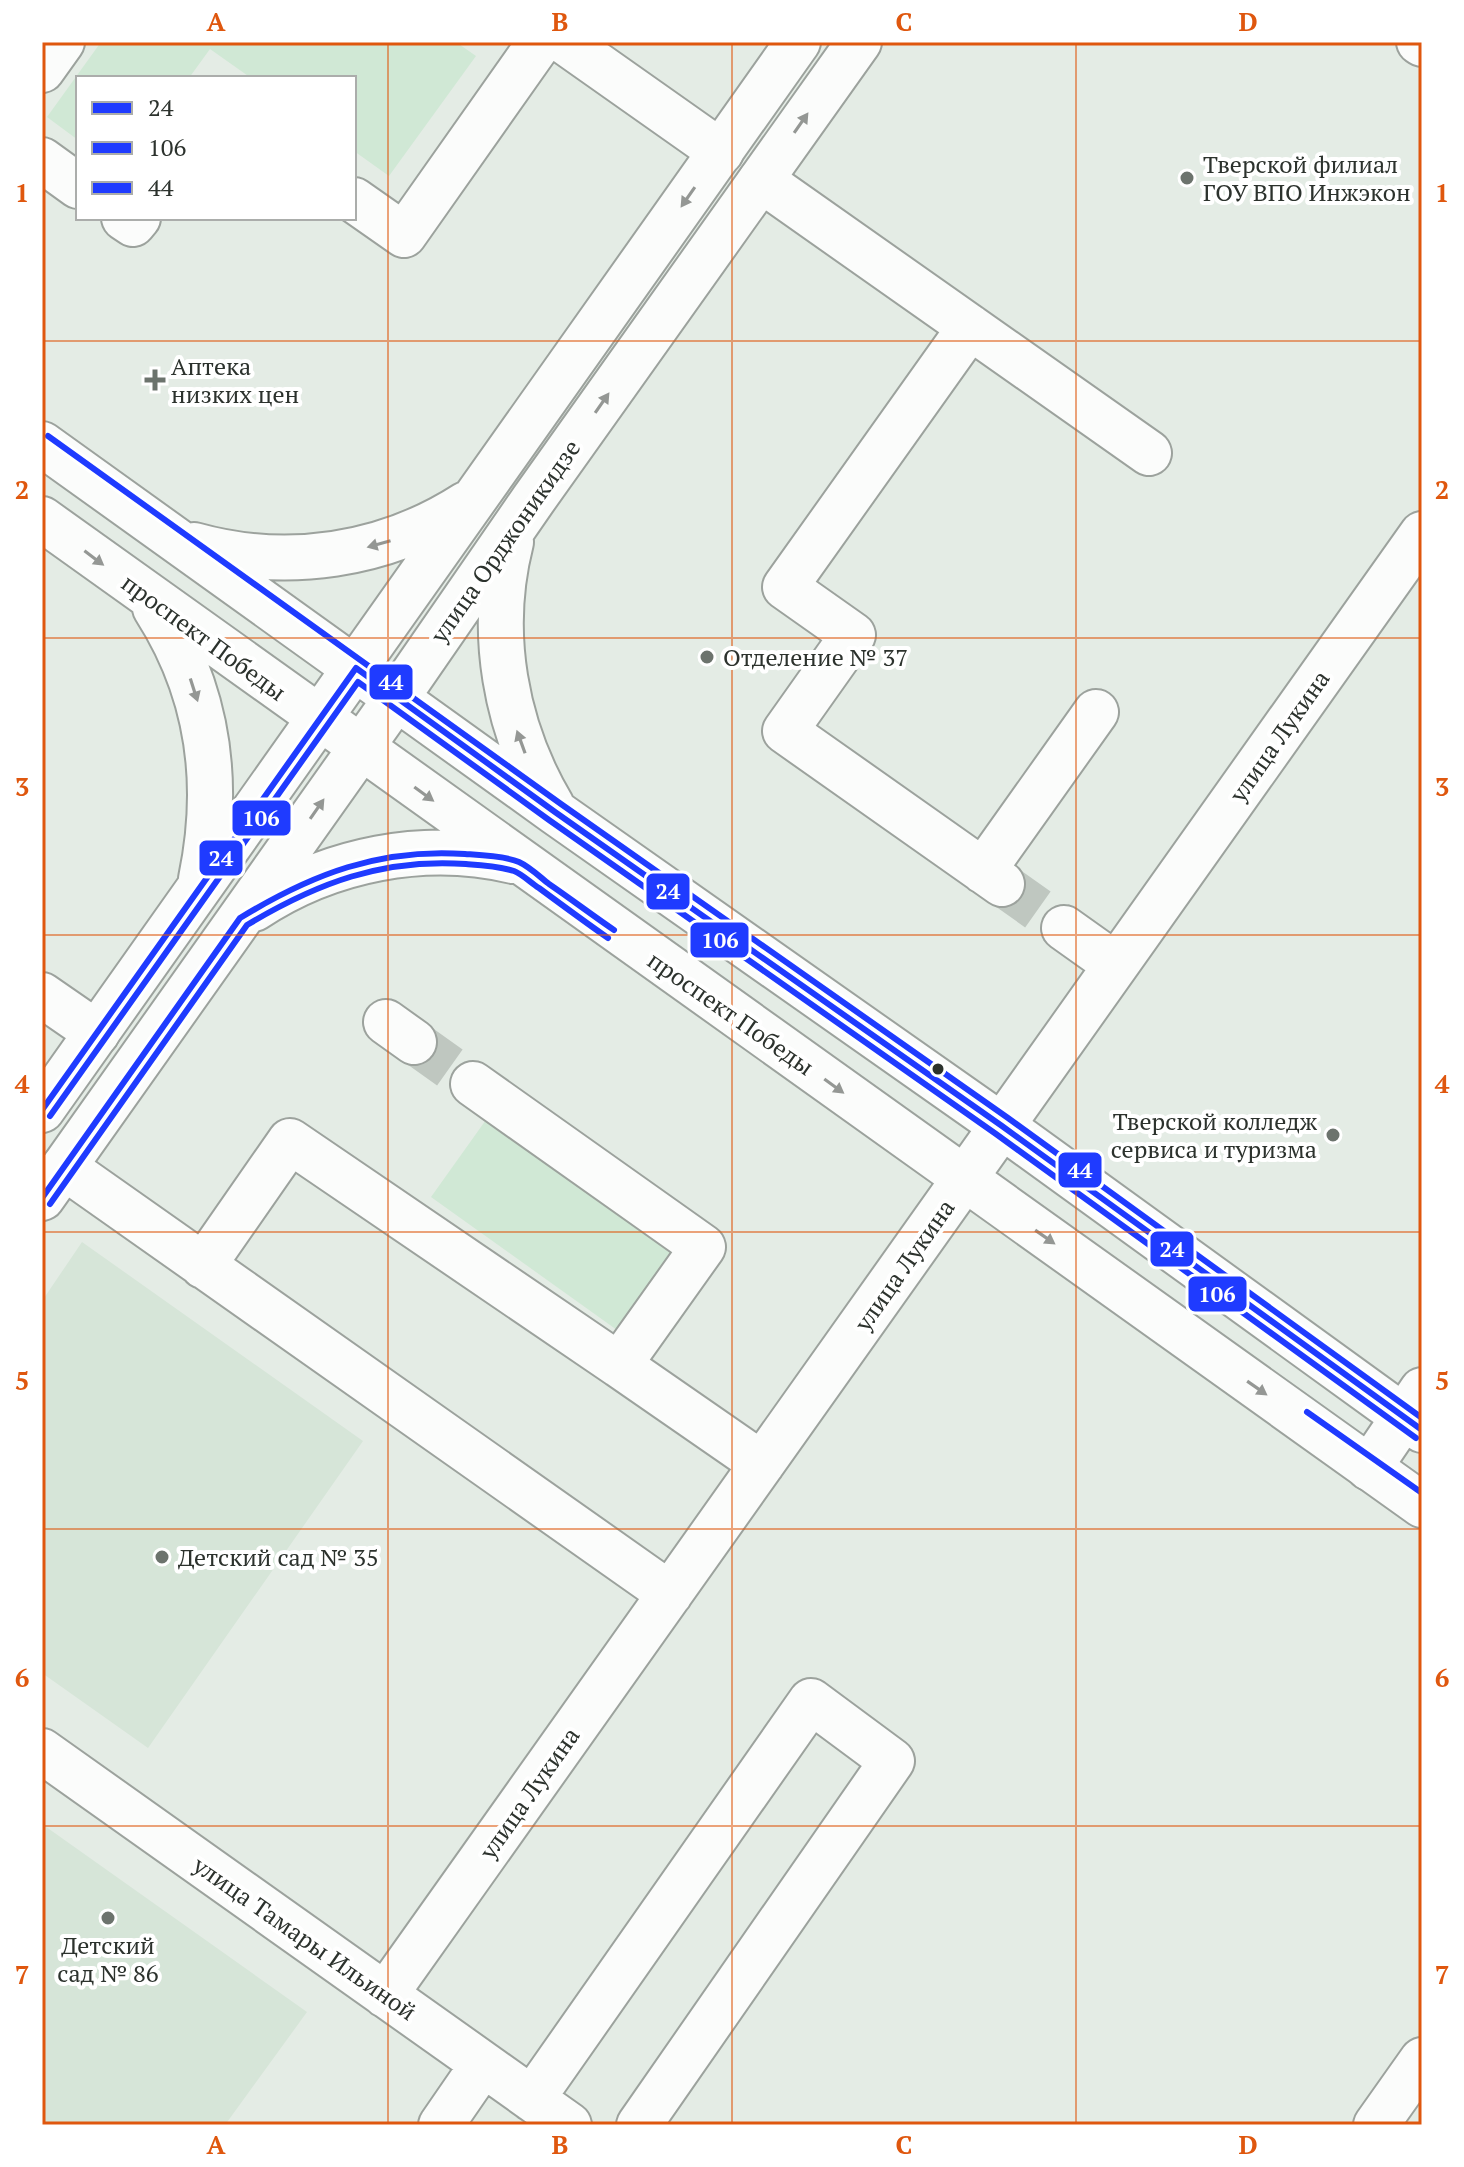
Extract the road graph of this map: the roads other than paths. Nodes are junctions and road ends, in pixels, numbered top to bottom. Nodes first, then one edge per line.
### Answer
1 (62, 42) edge
2 (540, 42) edge
3 (565, 42) edge
4 (798, 42) edge
5 (859, 42) edge
6 (42, 70) edge
7 (721, 152) junction
8 (42, 160) edge
9 (761, 180) junction
10 (76, 185) edge
11 (356, 201) edge
12 (970, 327) junction
13 (42, 444) edge
14 (1149, 453) dead end
15 (474, 499) junction
16 (42, 519) edge
17 (515, 526) junction
18 (1422, 534) edge
19 (177, 540) junction
20 (147, 596) junction
21 (356, 668) junction
22 (397, 697) junction
23 (1096, 712) dead end
24 (319, 719) junction
25 (360, 748) junction
26 (555, 812) junction
27 (519, 862) junction
28 (199, 890) junction
29 (240, 918) junction
30 (1064, 928) tunnel mouth
31 (1116, 965) junction
32 (42, 995) edge
33 (97, 1033) junction
34 (473, 1084) tunnel mouth
35 (42, 1110) edge
36 (1002, 1126) junction
37 (964, 1179) junction
38 (53, 1183) edge
39 (203, 1266) junction
40 (619, 1365) junction
41 (1416, 1413) edge
42 (762, 1464) junction
43 (1369, 1468) junction
44 (1422, 1505) edge
45 (670, 1594) junction
46 (42, 1751) edge
47 (385, 1995) junction
48 (1422, 2060) edge
49 (483, 2064) junction
50 (532, 2099) junction
51 (441, 2125) edge
52 (569, 2125) edge
53 (639, 2125) edge
54 (1376, 2125) edge

1 - 6 main road
2 - 11 main road
3 - 7 main road
4 - 7 main road, улица Орджоникидзе
9 -> 5 main road, улица Орджоникидзе
7 -> 15 main road, улица Орджоникидзе
8 - 10 main road
9 - 12 main road
17 -> 9 main road, улица Орджоникидзе
12 - 14 main road
12 - 23 main road
13 - 19 main road
15 -> 19 main road
15 - 21 main road, улица Орджоникидзе
16 -> 20 main road, проспект Победы
17 - 22 main road, улица Орджоникидзе
26 -> 17 main road
18 - 31 main road, улица Лукина
19 - 21 main road
20 - 24 main road, проспект Победы
20 -> 28 main road
21 - 22 main road
21 - 24 main road, улица Орджоникидзе
22 - 25 main road, улица Орджоникидзе
22 - 26 main road
24 - 25 main road, проспект Победы
24 - 28 main road, улица Орджоникидзе
25 -> 27 main road, проспект Победы
29 -> 25 main road, улица Орджоникидзе
26 - 36 main road
27 - 29 main road
27 -> 37 main road, проспект Победы
28 - 33 main road, улица Орджоникидзе
29 - 38 main road, улица Орджоникидзе
30 - 31 main road
31 - 36 main road, улица Лукина
32 - 33 main road
33 - 35 main road, улица Орджоникидзе
34 - 40 main road
36 - 37 main road, улица Лукина
36 - 41 main road
37 - 42 main road, улица Лукина
37 -> 43 main road, проспект Победы
38 - 39 main road
39 - 40 main road
39 - 45 main road
40 - 42 main road
41 - 43 main road
42 - 45 main road, улица Лукина
43 - 44 main road, проспект Победы
45 - 47 main road, улица Лукина
46 - 47 main road, улица Тамары Ильиной
47 - 49 main road, улица Тамары Ильиной
48 - 54 main road
49 - 50 main road, улица Тамары Ильиной
49 - 51 main road
50 - 52 main road, улица Тамары Ильиной
50 - 53 main road

